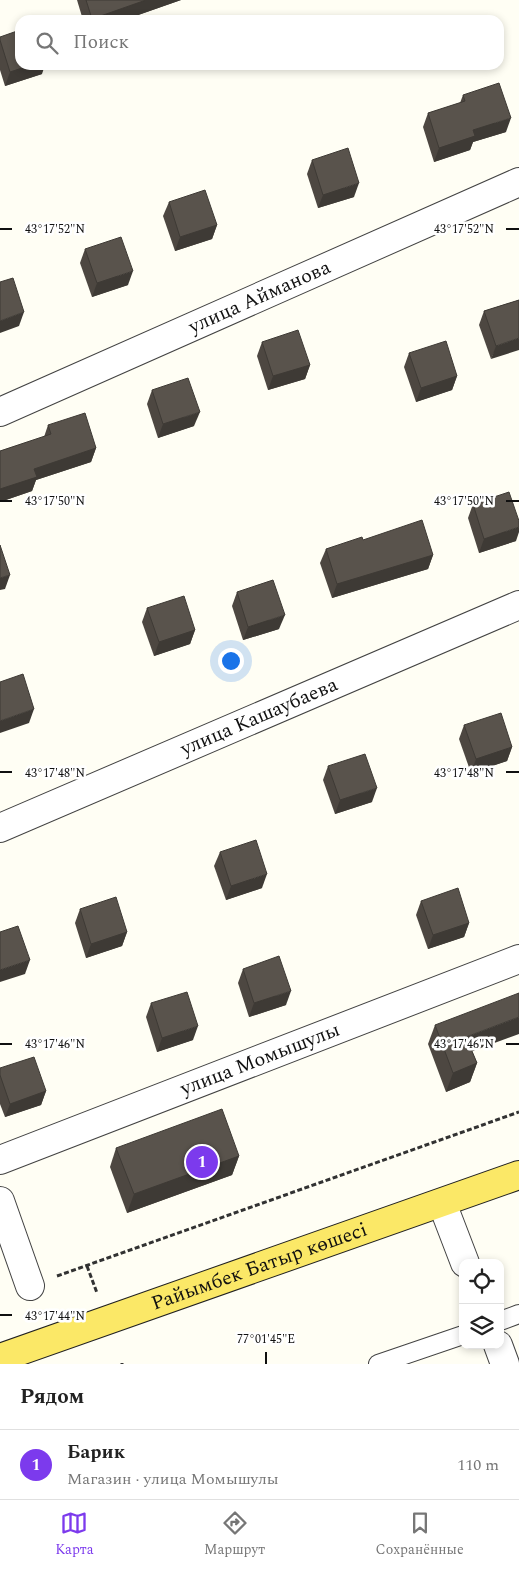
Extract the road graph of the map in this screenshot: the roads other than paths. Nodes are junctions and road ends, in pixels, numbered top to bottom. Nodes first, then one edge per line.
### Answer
1 (519, 182) edge
2 (0, 412) edge
3 (519, 605) edge
4 (0, 828) edge
5 (519, 959) edge
6 (0, 1160) edge
7 (519, 1175) edge
8 (0, 1201) edge
9 (442, 1203) junction
10 (463, 1259) edge
11 (30, 1286) road end
12 (519, 1314) edge
13 (504, 1320) edge
14 (459, 1335) edge
15 (499, 1349) edge
16 (0, 1358) edge
17 (378, 1364) edge
18 (505, 1364) edge

1 - 2 street, улица Айманова
3 - 4 street, улица Кашаубаева
5 - 6 street, улица Момышулы
7 - 9 main road, Райымбек Батыр көшесі
8 - 11 street
9 - 10 street
9 - 16 main road, Райымбек Батыр көшесі
12 - 13 lane
14 - 17 lane
15 - 18 street

